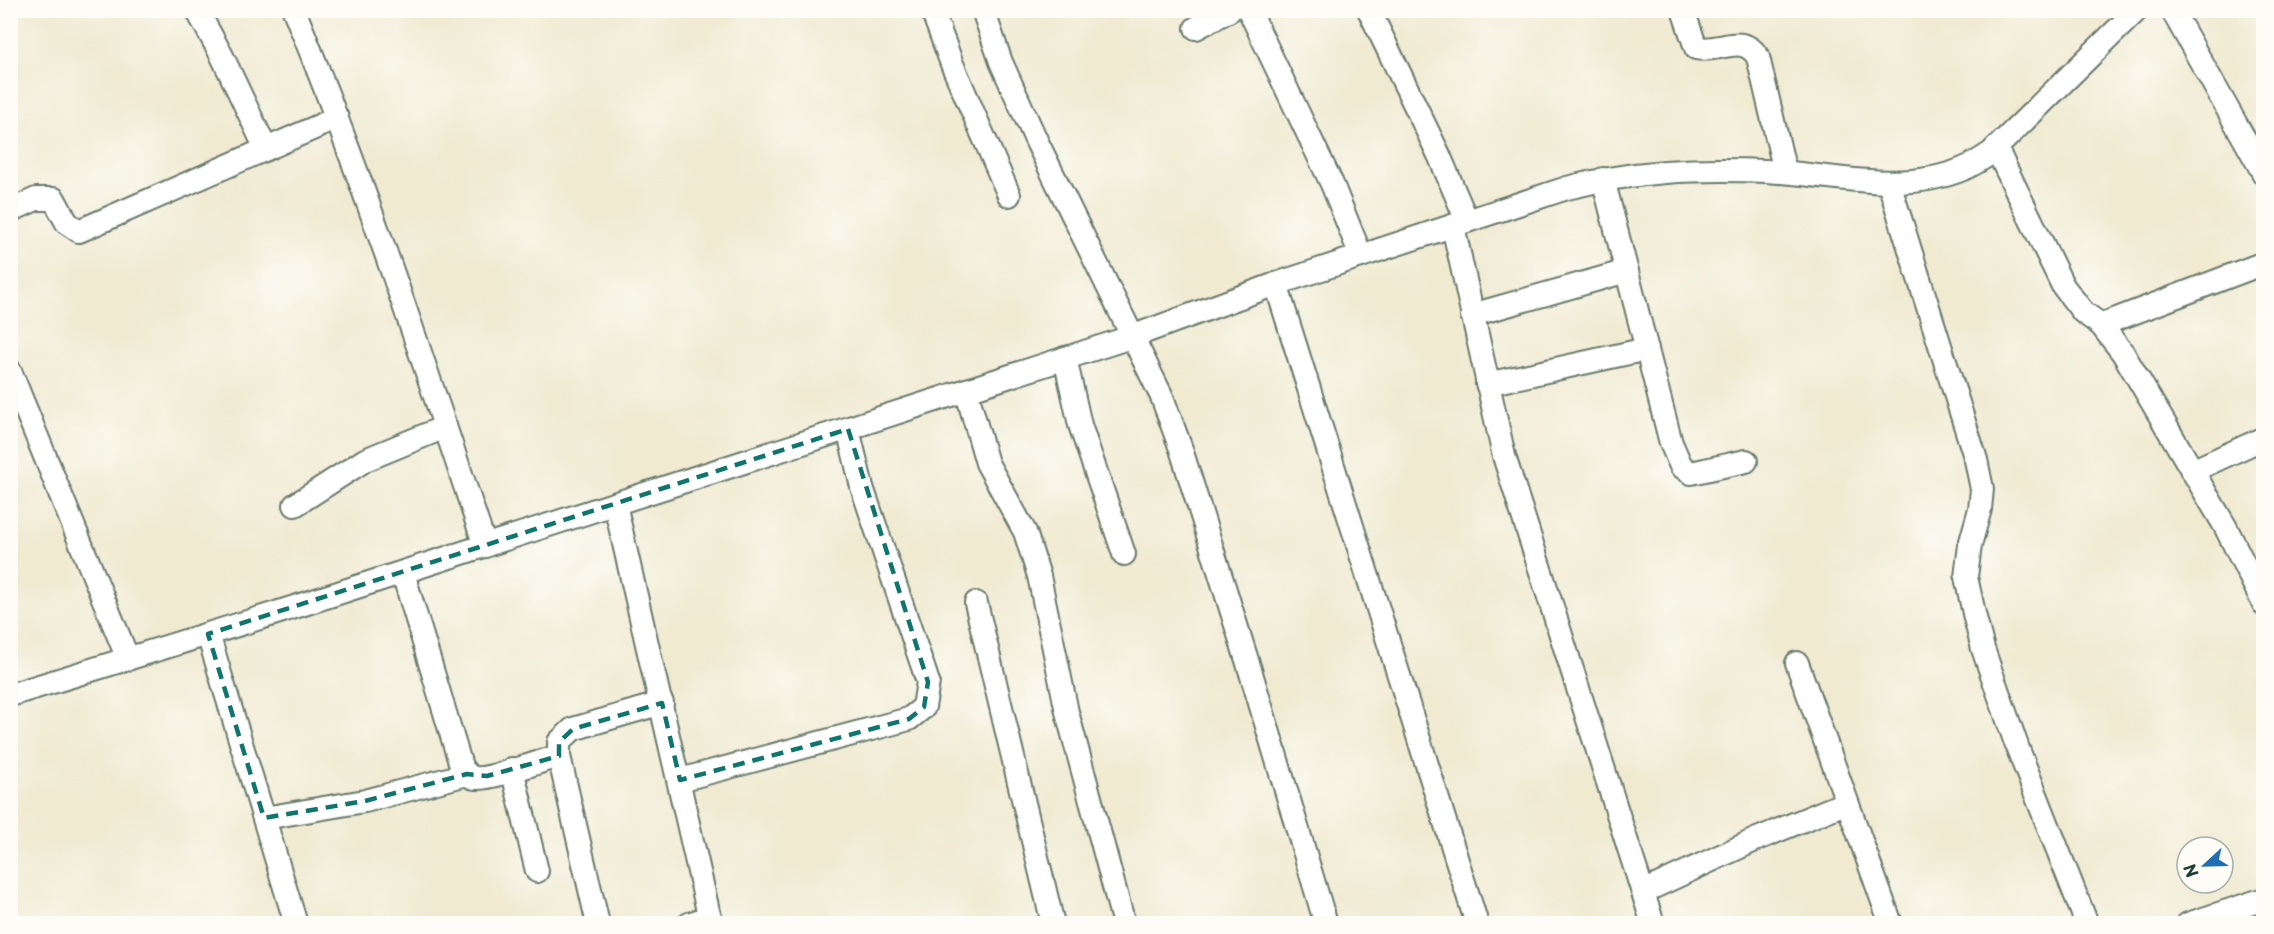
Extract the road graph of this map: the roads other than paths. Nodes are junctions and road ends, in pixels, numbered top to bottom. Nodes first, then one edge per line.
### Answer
1 (196, 10) edge
2 (294, 10) edge
3 (932, 10) edge
4 (983, 10) edge
5 (1230, 10) edge
6 (1249, 10) edge
7 (1369, 10) edge
8 (1683, 10) edge
9 (2137, 10) edge
10 (2172, 10) edge
11 (1196, 28) dead end
12 (336, 118) junction
13 (1996, 148) junction
14 (266, 149) junction
15 (1785, 172) junction
16 (2264, 174) edge
17 (1603, 179) junction
18 (1889, 183) junction
19 (1009, 195) dead end
20 (10, 211) edge
21 (1460, 224) junction
22 (1360, 256) junction
23 (2264, 263) edge
24 (1627, 271) junction
25 (1276, 284) junction
26 (1472, 315) junction
27 (2101, 325) junction
28 (1131, 337) junction
29 (1647, 349) junction
30 (1065, 358) junction
31 (10, 371) edge
32 (1487, 384) junction
33 (966, 390) junction
34 (445, 427) junction
35 (848, 429) junction
36 (2264, 438) edge
37 (1746, 461) dead end
38 (2192, 471) junction
39 (615, 504) junction
40 (295, 505) dead end
41 (485, 546) junction
42 (1124, 554) dead end
43 (403, 573) junction
44 (976, 603) dead end
45 (2264, 604) edge
46 (208, 634) junction
47 (128, 659) junction
48 (1797, 663) dead end
49 (10, 695) edge
50 (662, 703) junction
51 (559, 756) junction
52 (512, 769) junction
53 (467, 774) junction
54 (680, 780) junction
55 (1845, 803) junction
56 (264, 818) junction
57 (537, 871) dead end
58 (1643, 892) junction
59 (2264, 899) edge
60 (703, 921) edge
61 (296, 924) edge
62 (598, 924) edge
63 (1053, 924) edge
64 (1124, 924) edge
65 (1326, 924) edge
66 (1477, 924) edge
67 (1653, 924) edge
68 (1891, 924) edge
69 (2087, 924) edge
70 (2188, 924) edge

1 - 14 street
2 - 12 street
3 - 19 street
4 - 28 street
5 - 11 street
6 - 22 street
7 - 21 street
8 - 15 street
9 - 13 street
10 - 16 street
12 - 14 street
12 - 34 street
13 - 18 street
13 - 27 street
14 - 20 street
15 - 17 street
15 - 18 street
17 - 21 street
17 - 24 street
18 - 69 street
21 - 22 street
21 - 26 street
22 - 25 street
23 - 27 street
24 - 26 street
24 - 29 street
25 - 28 street
25 - 66 street
26 - 32 street
27 - 38 street
28 - 30 street
28 - 65 street
29 - 32 street
29 - 37 street
30 - 33 street
30 - 42 street
31 - 47 street
32 - 58 street
33 - 35 street
33 - 64 street
34 - 40 street
34 - 41 street
35 - 39 street
35 - 54 street
36 - 38 street
38 - 45 street
39 - 41 street
39 - 50 street
41 - 43 street
43 - 46 street
43 - 53 street
44 - 63 street
46 - 47 street
46 - 56 street
47 - 49 street
48 - 55 street
50 - 51 street
50 - 54 street
51 - 52 street
51 - 62 street
52 - 53 street
52 - 57 street
53 - 56 street
54 - 60 street
55 - 58 street
55 - 68 street
56 - 61 street
58 - 67 street
59 - 70 street

